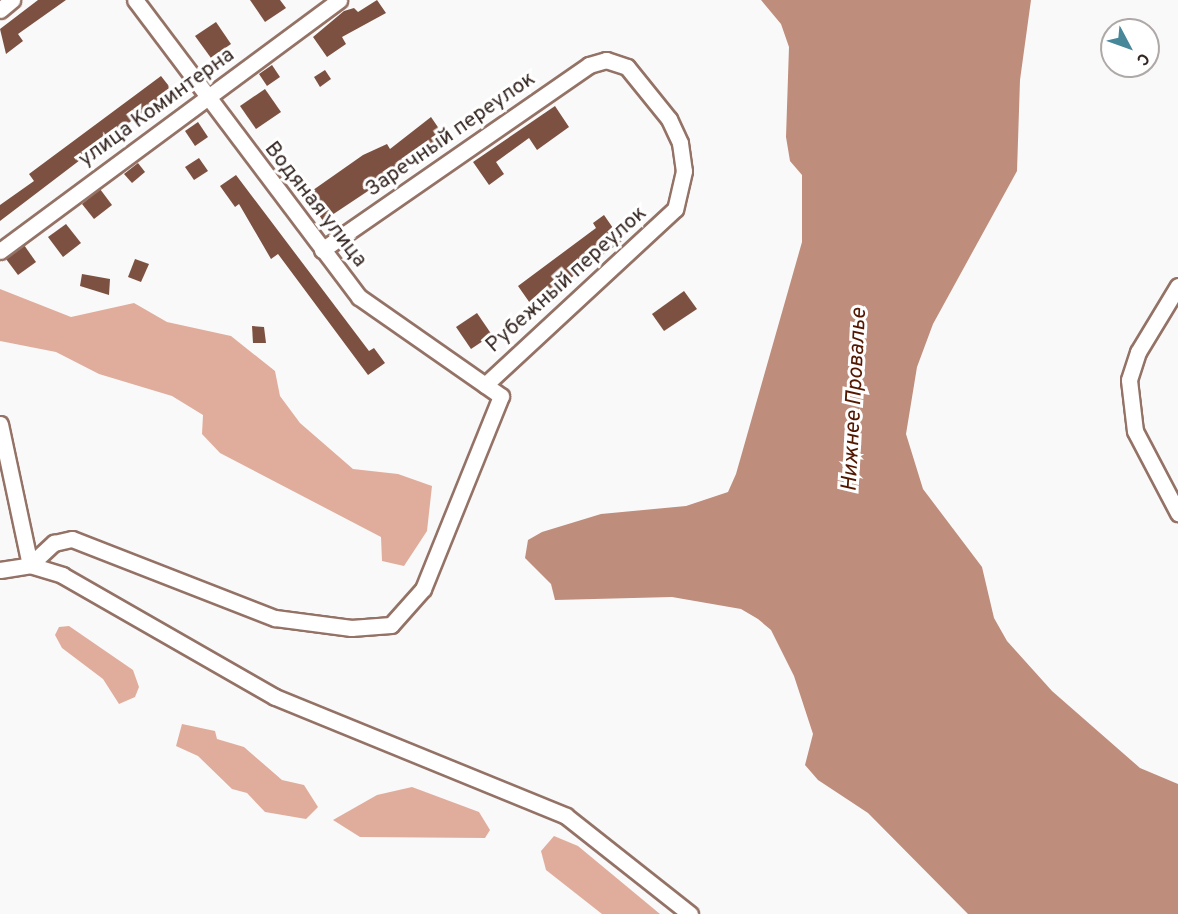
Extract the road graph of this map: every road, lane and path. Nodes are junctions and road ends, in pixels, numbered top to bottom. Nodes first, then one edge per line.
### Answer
1 (12, 0) edge
2 (135, 0) edge
3 (339, 0) edge
4 (0, 10) edge
5 (606, 60) joint
6 (206, 98) junction
7 (322, 250) junction
8 (0, 251) edge
9 (1178, 286) edge
10 (485, 385) junction
11 (0, 424) edge
12 (1178, 513) edge
13 (30, 565) junction
14 (0, 570) edge
15 (690, 914) edge

1 - 4 street
2 - 6 street, Водяная улица
3 - 6 street, улица Коминтерна
5 - 7 street, Заречный переулок
5 - 10 street, Рубежный переулок
6 - 7 street, Водяная улица
6 - 8 street, улица Коминтерна
7 - 10 street, Водяная улица
9 - 12 street
10 - 13 street, Водяная улица
11 - 13 street
13 - 14 street
13 - 15 street

